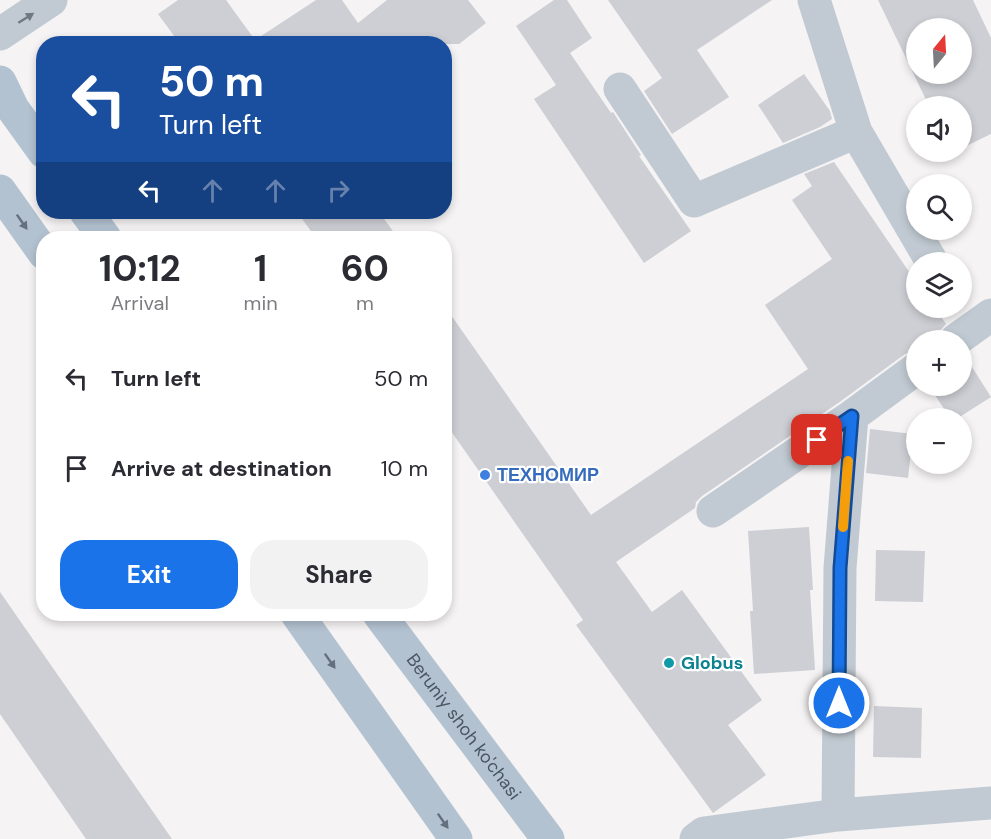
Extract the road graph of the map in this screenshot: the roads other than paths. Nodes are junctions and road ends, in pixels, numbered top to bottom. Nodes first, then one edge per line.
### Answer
1 (51, 0) edge
2 (814, 0) edge
3 (0, 34) edge
4 (620, 89) dead end
5 (4, 102) edge
6 (856, 132) junction
7 (36, 142) edge
8 (0, 191) edge
9 (36, 242) edge
10 (926, 252) edge
11 (906, 376) edge
12 (852, 416) junction
13 (713, 511) dead end
14 (302, 621) edge
15 (384, 621) edge
16 (991, 803) edge
17 (838, 815) junction
18 (456, 839) edge
19 (548, 839) edge
20 (696, 839) edge

3 -> 1 street
2 - 6 street
4 - 6 street
5 - 7 main road
6 - 10 street
8 -> 9 main road
11 - 12 street
12 - 13 street
12 - 17 street
14 -> 18 main road
15 - 19 main road, Beruniy shoh ko'chasi
16 - 17 street
17 - 20 street

